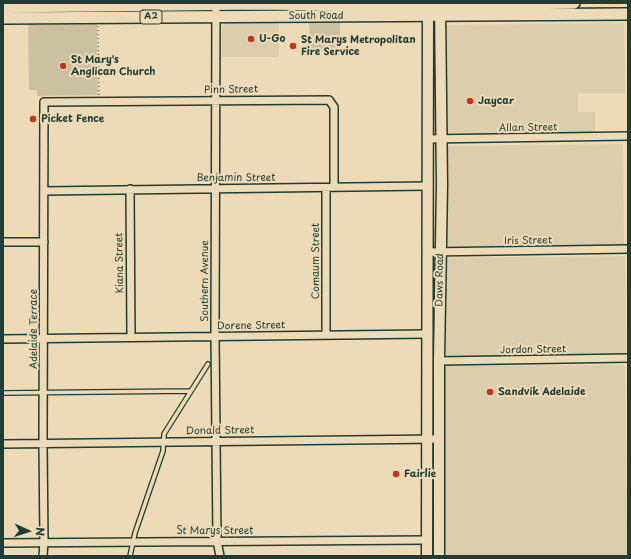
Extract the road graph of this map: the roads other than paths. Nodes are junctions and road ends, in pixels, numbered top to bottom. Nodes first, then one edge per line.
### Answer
1 (574, 3) edge
2 (86, 4) edge
3 (149, 4) edge
4 (453, 4) edge
5 (216, 5) junction
6 (3, 7) edge
7 (257, 8) edge
8 (428, 8) edge
9 (440, 8) edge
10 (628, 14) edge
11 (216, 16) junction
12 (415, 16) junction
13 (3, 18) edge
14 (86, 18) junction
15 (428, 38) junction
16 (217, 100) junction
17 (44, 102) joint
18 (628, 136) edge
19 (428, 139) junction
20 (441, 139) junction
21 (428, 186) junction
22 (334, 187) junction
23 (216, 188) junction
24 (326, 188) junction
25 (130, 189) junction
26 (44, 191) junction
27 (3, 242) edge
28 (44, 242) junction
29 (628, 249) edge
30 (428, 252) junction
31 (441, 252) junction
32 (428, 334) junction
33 (326, 335) junction
34 (215, 336) junction
35 (131, 337) junction
36 (44, 338) junction
37 (3, 339) edge
38 (628, 358) edge
39 (439, 361) junction
40 (208, 364) dead end
41 (191, 391) junction
42 (43, 392) junction
43 (3, 393) edge
44 (427, 439) junction
45 (438, 439) junction
46 (216, 441) junction
47 (164, 442) junction
48 (43, 443) junction
49 (3, 444) edge
50 (427, 540) junction
51 (217, 541) junction
52 (44, 542) junction
53 (133, 542) junction
54 (3, 543) edge
55 (43, 556) edge
56 (130, 556) edge
57 (220, 556) edge
58 (427, 556) edge
59 (439, 556) edge

1 - 4 highway, South Road / A2
2 - 3 highway, South Road / A2
2 - 6 highway, South Road / A2
2 - 14 street
3 - 5 highway, South Road / A2
4 - 9 highway, South Road / A2
5 - 7 highway, South Road / A2
5 - 11 street, Southern Avenue
7 - 8 highway, South Road / A2
7 - 11 highway, South Road / A2
7 - 12 highway, South Road / A2
8 - 9 highway, South Road / A2
8 - 12 highway, South Road / A2
8 - 15 main road, Daws Road
9 - 10 highway, South Road / A2
9 - 20 main road, Daws Road
11 - 14 highway, South Road / A2
11 - 16 street, Southern Avenue
12 - 15 main road
13 - 14 highway, South Road / A2
15 - 19 main road, Daws Road
16 - 17 street, Pinn Street
16 - 22 street, Pinn Street
16 - 23 street, Southern Avenue
17 - 26 street, Adelaide Terrace
18 - 20 street, Allan Street
19 - 20 street, Allan Street
19 - 21 main road, Daws Road
20 - 31 main road, Daws Road
21 - 22 street, Benjamin Street
21 - 30 main road, Daws Road
22 - 24 street, Benjamin Street
23 - 24 street, Benjamin Street
23 - 25 street, Benjamin Street
23 - 34 street, Southern Avenue
24 - 33 street, Comaum Street
25 - 26 street, Benjamin Street
25 - 35 street, Kiana Street
26 - 28 street, Adelaide Terrace
27 - 28 street
28 - 36 street, Adelaide Terrace
29 - 31 street, Iris Street
30 - 31 street, Iris Street
30 - 32 main road, Daws Road
31 - 39 main road, Daws Road
32 - 33 street, Dorene Street
32 - 44 main road, Daws Road
33 - 34 street, Dorene Street
34 - 35 street, Dorene Street
34 - 46 street, Southern Avenue
35 - 36 street, Dorene Street
36 - 37 street, Dorene Street
36 - 42 street, Adelaide Terrace
38 - 39 street, Jordon Street
39 - 45 main road, Daws Road
40 - 41 lane
41 - 42 lane
41 - 47 lane
42 - 43 lane
42 - 48 street, Adelaide Terrace
44 - 45 street, Donald Street
44 - 46 street, Donald Street
44 - 50 main road, Daws Road
45 - 59 main road, Daws Road
46 - 47 street, Donald Street
46 - 51 street, Southern Avenue
47 - 48 street, Donald Street
47 - 53 lane
48 - 49 street, Donald Street
48 - 52 street, Adelaide Terrace
50 - 51 street, St Marys Street
50 - 58 main road, Daws Road
51 - 53 street, St Marys Street
51 - 57 street, Southern Avenue
52 - 53 street, St Marys Street
52 - 54 street, St Marys Street
52 - 55 street, Adelaide Terrace
53 - 56 lane

